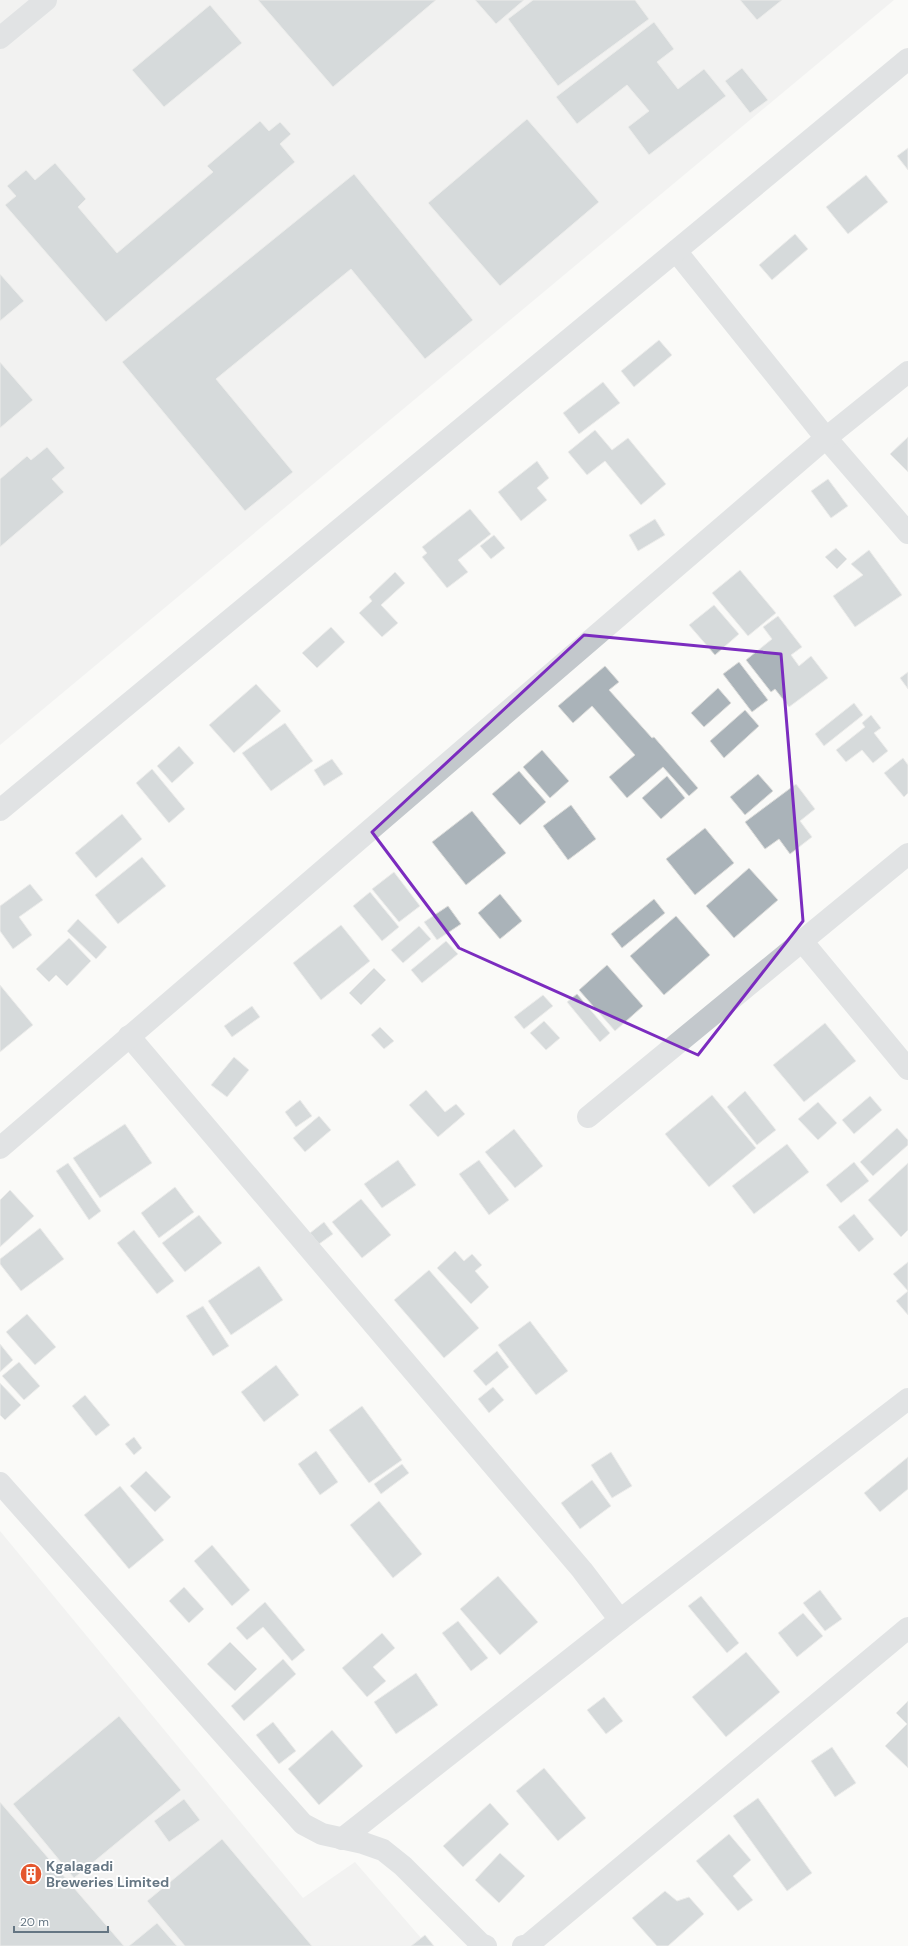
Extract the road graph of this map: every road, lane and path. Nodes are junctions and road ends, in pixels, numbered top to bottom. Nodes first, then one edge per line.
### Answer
1 (46, 0) edge
2 (0, 38) edge
3 (908, 59) edge
4 (676, 252) junction
5 (908, 372) edge
6 (826, 438) junction
7 (908, 533) edge
8 (0, 810) edge
9 (908, 854) edge
10 (802, 941) junction
11 (129, 1036) junction
12 (908, 1070) edge
13 (588, 1117) dead end
14 (0, 1148) edge
15 (908, 1399) edge
16 (0, 1483) edge
17 (620, 1620) junction
18 (908, 1628) edge
19 (342, 1839) junction
20 (486, 1946) edge
21 (523, 1946) edge

1 - 2 street
3 - 4 street
4 - 6 street
4 - 8 street
5 - 6 street
6 - 7 street
6 - 11 street
9 - 10 street
10 - 12 street
10 - 13 street
11 - 14 street
11 - 17 street
15 - 17 street
16 - 19 street
17 - 19 street
18 - 21 street
19 - 20 street

